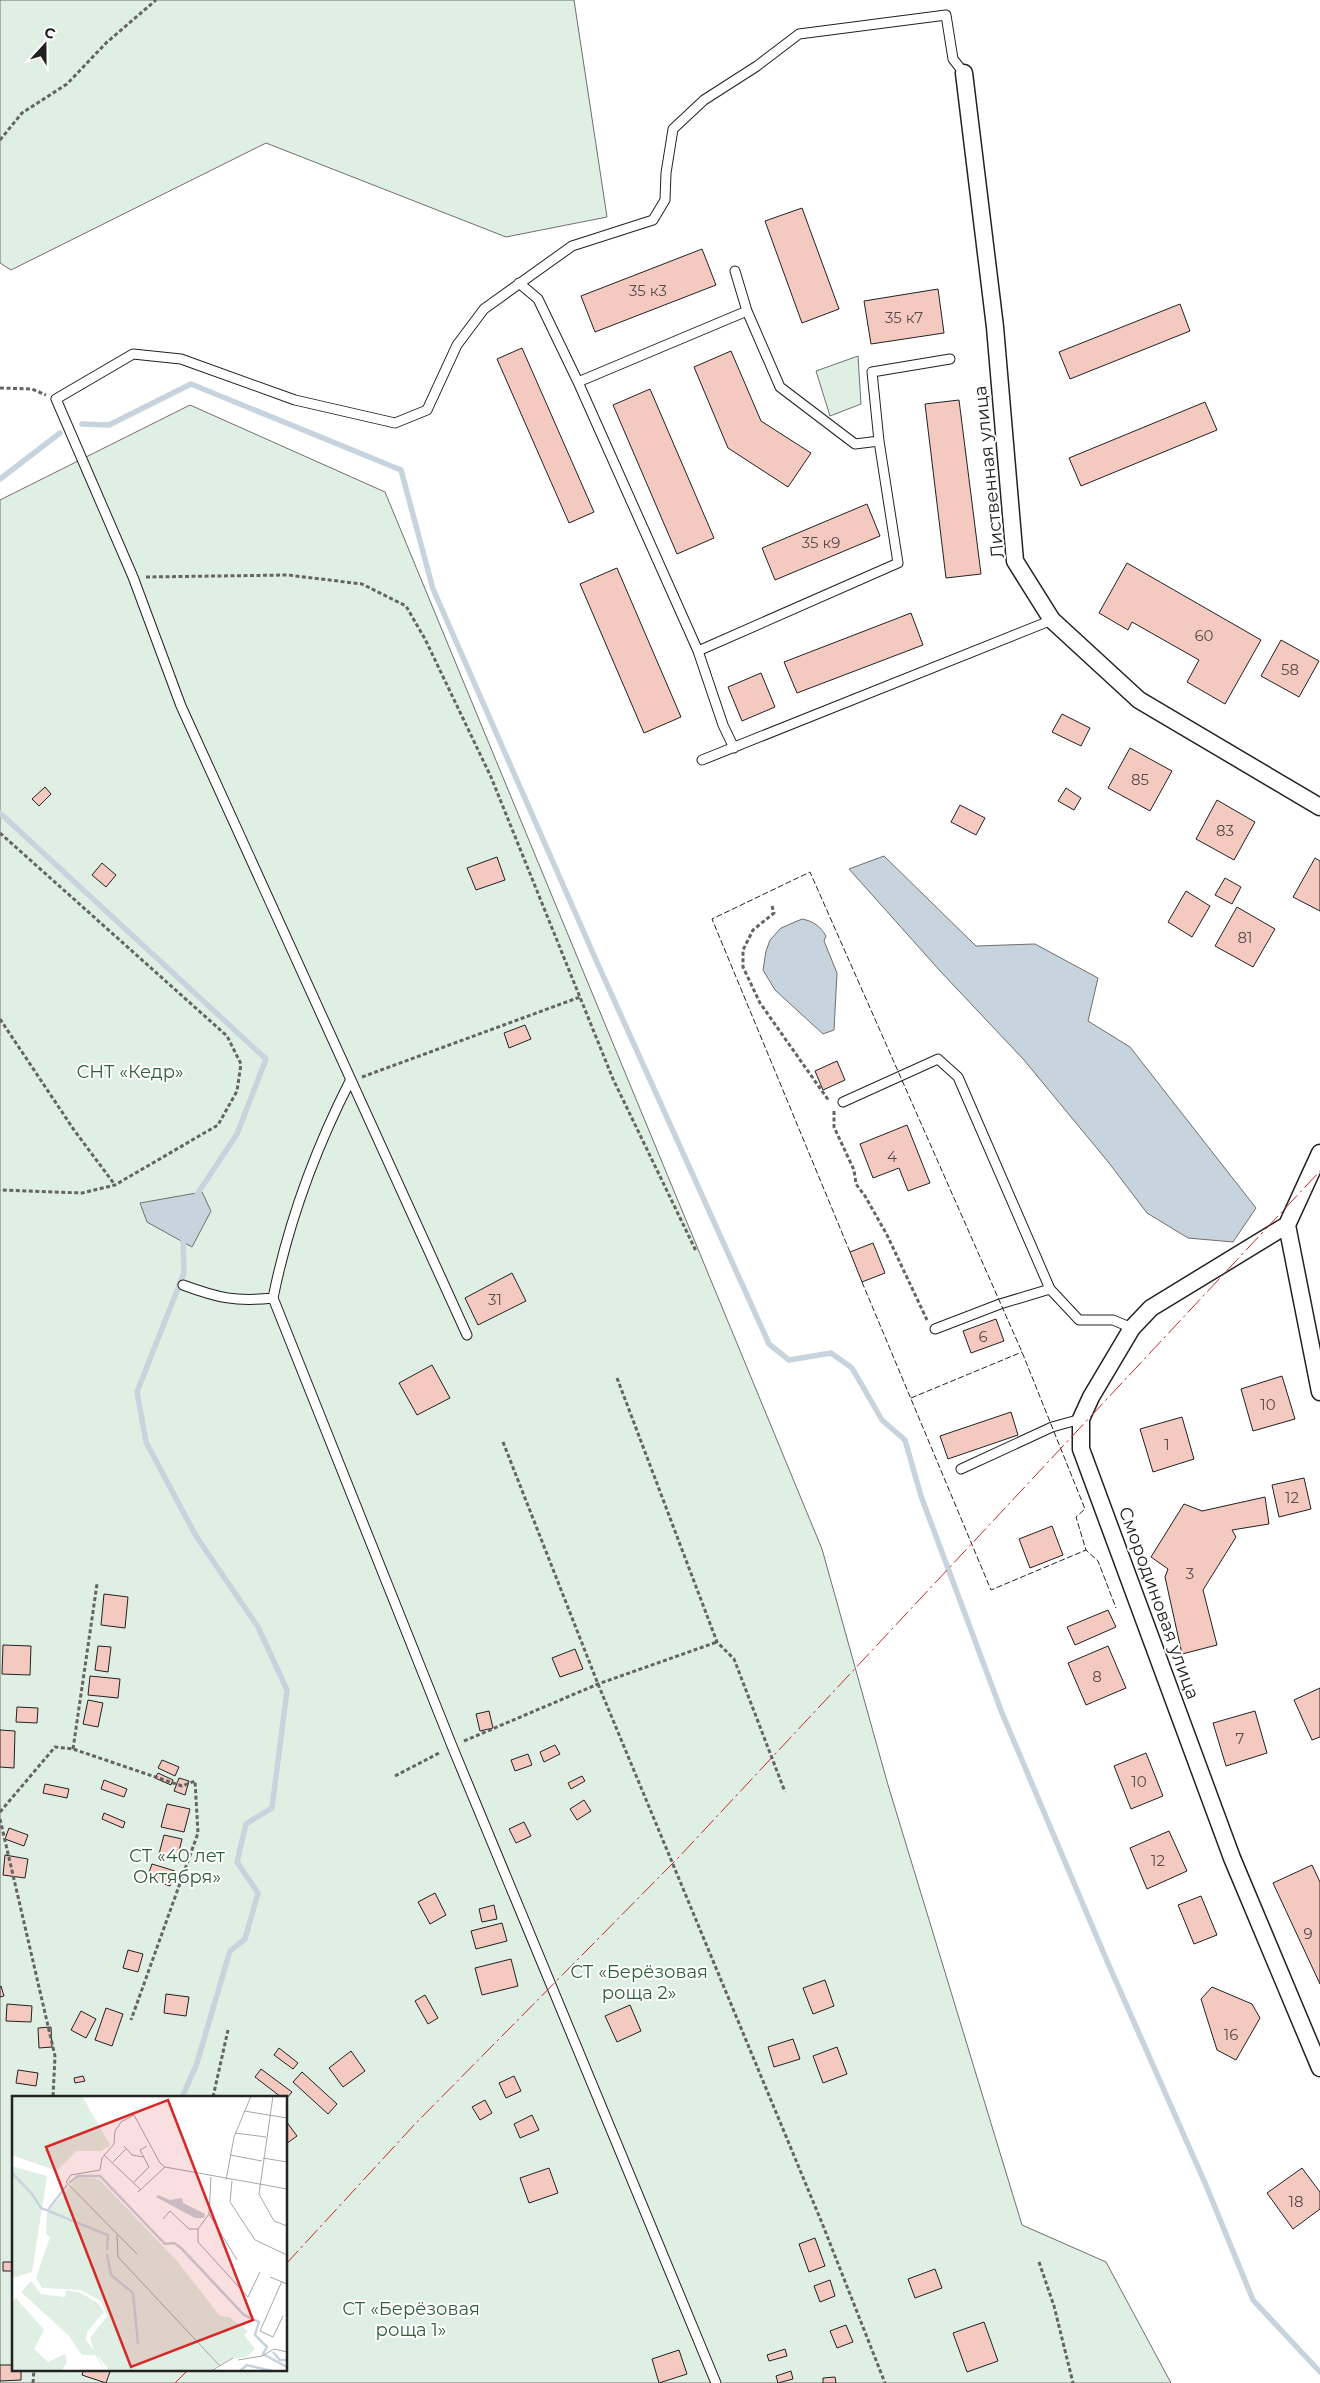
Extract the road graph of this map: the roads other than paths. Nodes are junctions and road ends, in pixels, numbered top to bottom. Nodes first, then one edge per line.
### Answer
1 (964, 74) joint
2 (735, 271) dead end
3 (519, 283) junction
4 (747, 311) junction
5 (950, 359) dead end
6 (578, 382) junction
7 (880, 441) junction
8 (1052, 620) junction
9 (698, 650) junction
10 (734, 748) junction
11 (702, 760) dead end
12 (1320, 807) edge
13 (350, 1081) junction
14 (843, 1102) dead end
15 (1320, 1153) edge
16 (1287, 1225) junction
17 (183, 1285) dead end
18 (1050, 1289) junction
19 (274, 1298) junction
20 (1132, 1328) junction
21 (935, 1329) road end
22 (467, 1334) dead end
23 (1320, 1392) edge
24 (1081, 1419) junction
25 (961, 1469) dead end
26 (1320, 2068) edge
27 (716, 2383) edge

1 - 3 lane
1 - 8 street, Лиственная улица
2 - 4 lane
3 - 6 lane
3 - 13 lane
4 - 6 lane
4 - 7 lane
5 - 7 lane
6 - 9 lane
7 - 9 lane
8 - 10 lane
8 - 12 street, Лиственная улица
9 - 10 lane
10 - 11 lane
13 - 19 lane
13 - 22 lane
14 - 18 lane
15 - 16 street
16 - 20 street, Смородиновая улица
16 - 23 street
17 - 19 lane
18 - 20 lane
18 - 21 lane
19 - 27 lane
20 - 24 street, Смородиновая улица
24 - 25 lane
24 - 26 street, Смородиновая улица

